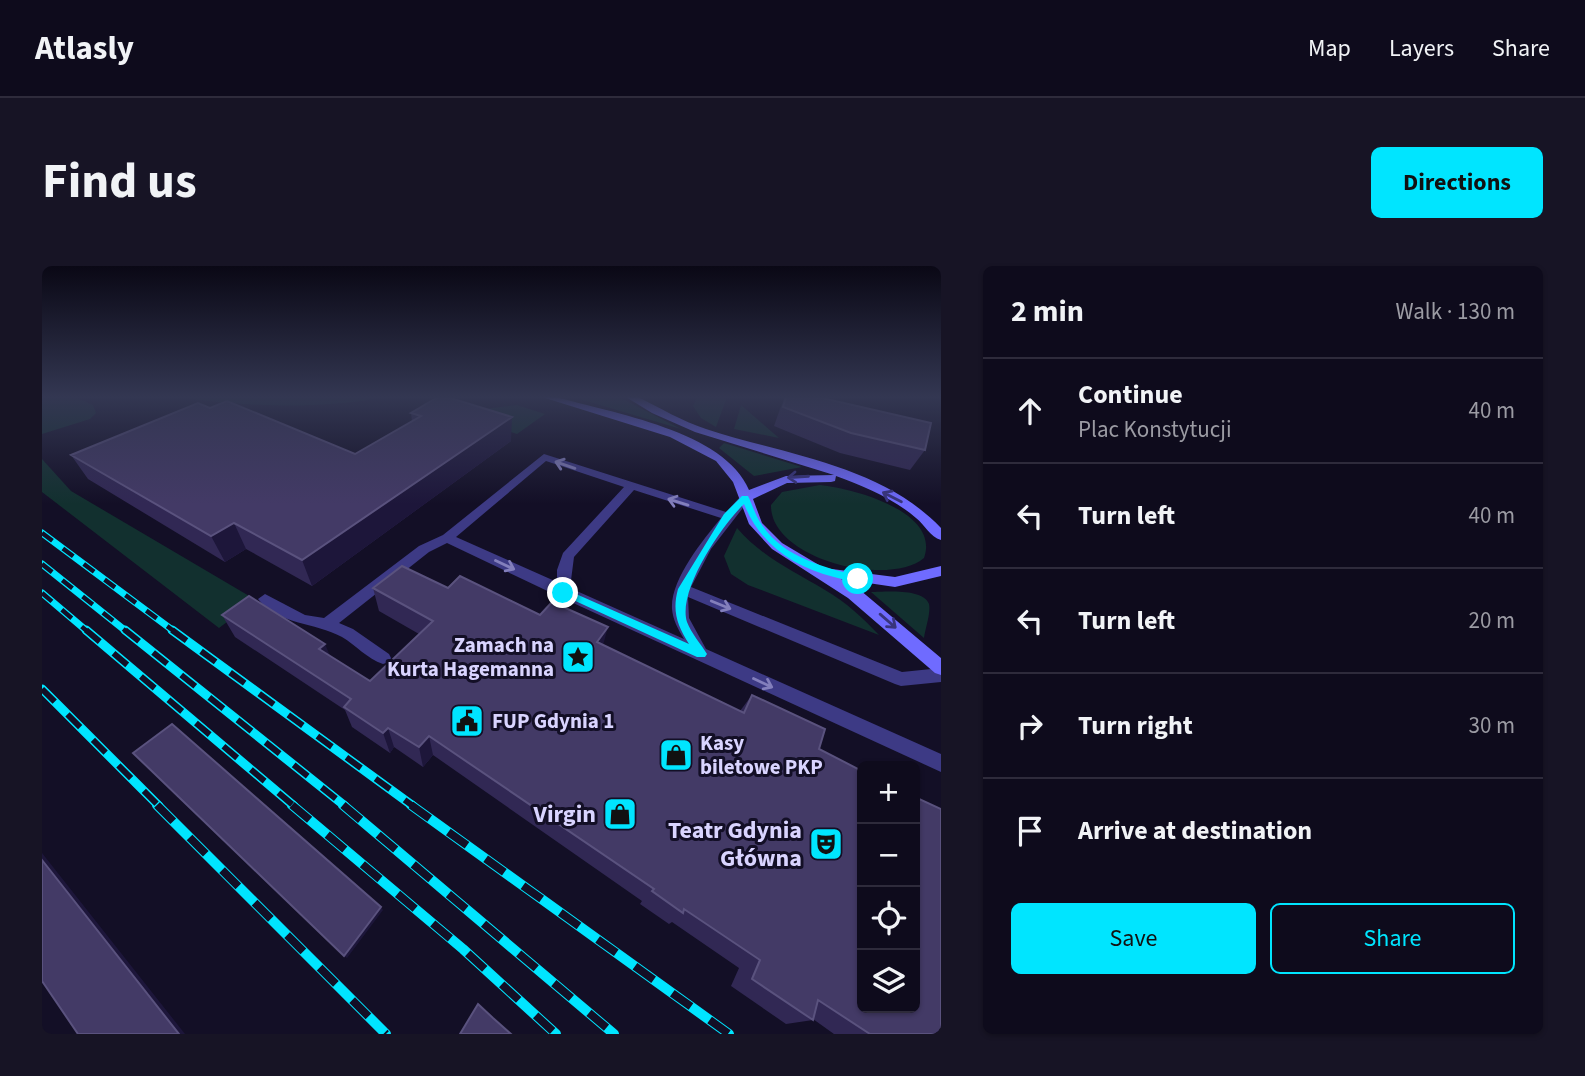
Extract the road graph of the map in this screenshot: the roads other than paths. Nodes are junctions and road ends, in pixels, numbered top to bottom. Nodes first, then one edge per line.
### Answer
1 (667, 433) edge
2 (709, 433) edge
3 (855, 481) junction
4 (630, 487) junction
5 (745, 498) junction
6 (727, 516) junction
7 (941, 516) edge
8 (926, 518) junction
9 (941, 536) edge
10 (447, 538) junction
11 (812, 568) junction
12 (941, 571) edge
13 (683, 589) junction
14 (563, 593) junction
15 (265, 599) dead end
16 (327, 624) junction
17 (701, 654) junction
18 (383, 658) dead end
19 (941, 668) edge
20 (941, 675) edge
21 (941, 763) edge

1 - 5 main road
2 - 3 main road
3 -> 5 main road
8 -> 3 main road
6 -> 4 lane
4 -> 10 lane
4 - 14 lane
5 - 6 lane
5 - 11 main road
6 - 13 lane
7 - 8 main road
8 - 9 main road
10 -> 14 lane
10 - 16 lane
11 - 12 main road
11 -> 19 main road
13 - 17 lane
13 -> 20 lane
14 - 17 lane
15 - 16 lane
16 - 18 lane
17 -> 21 lane

